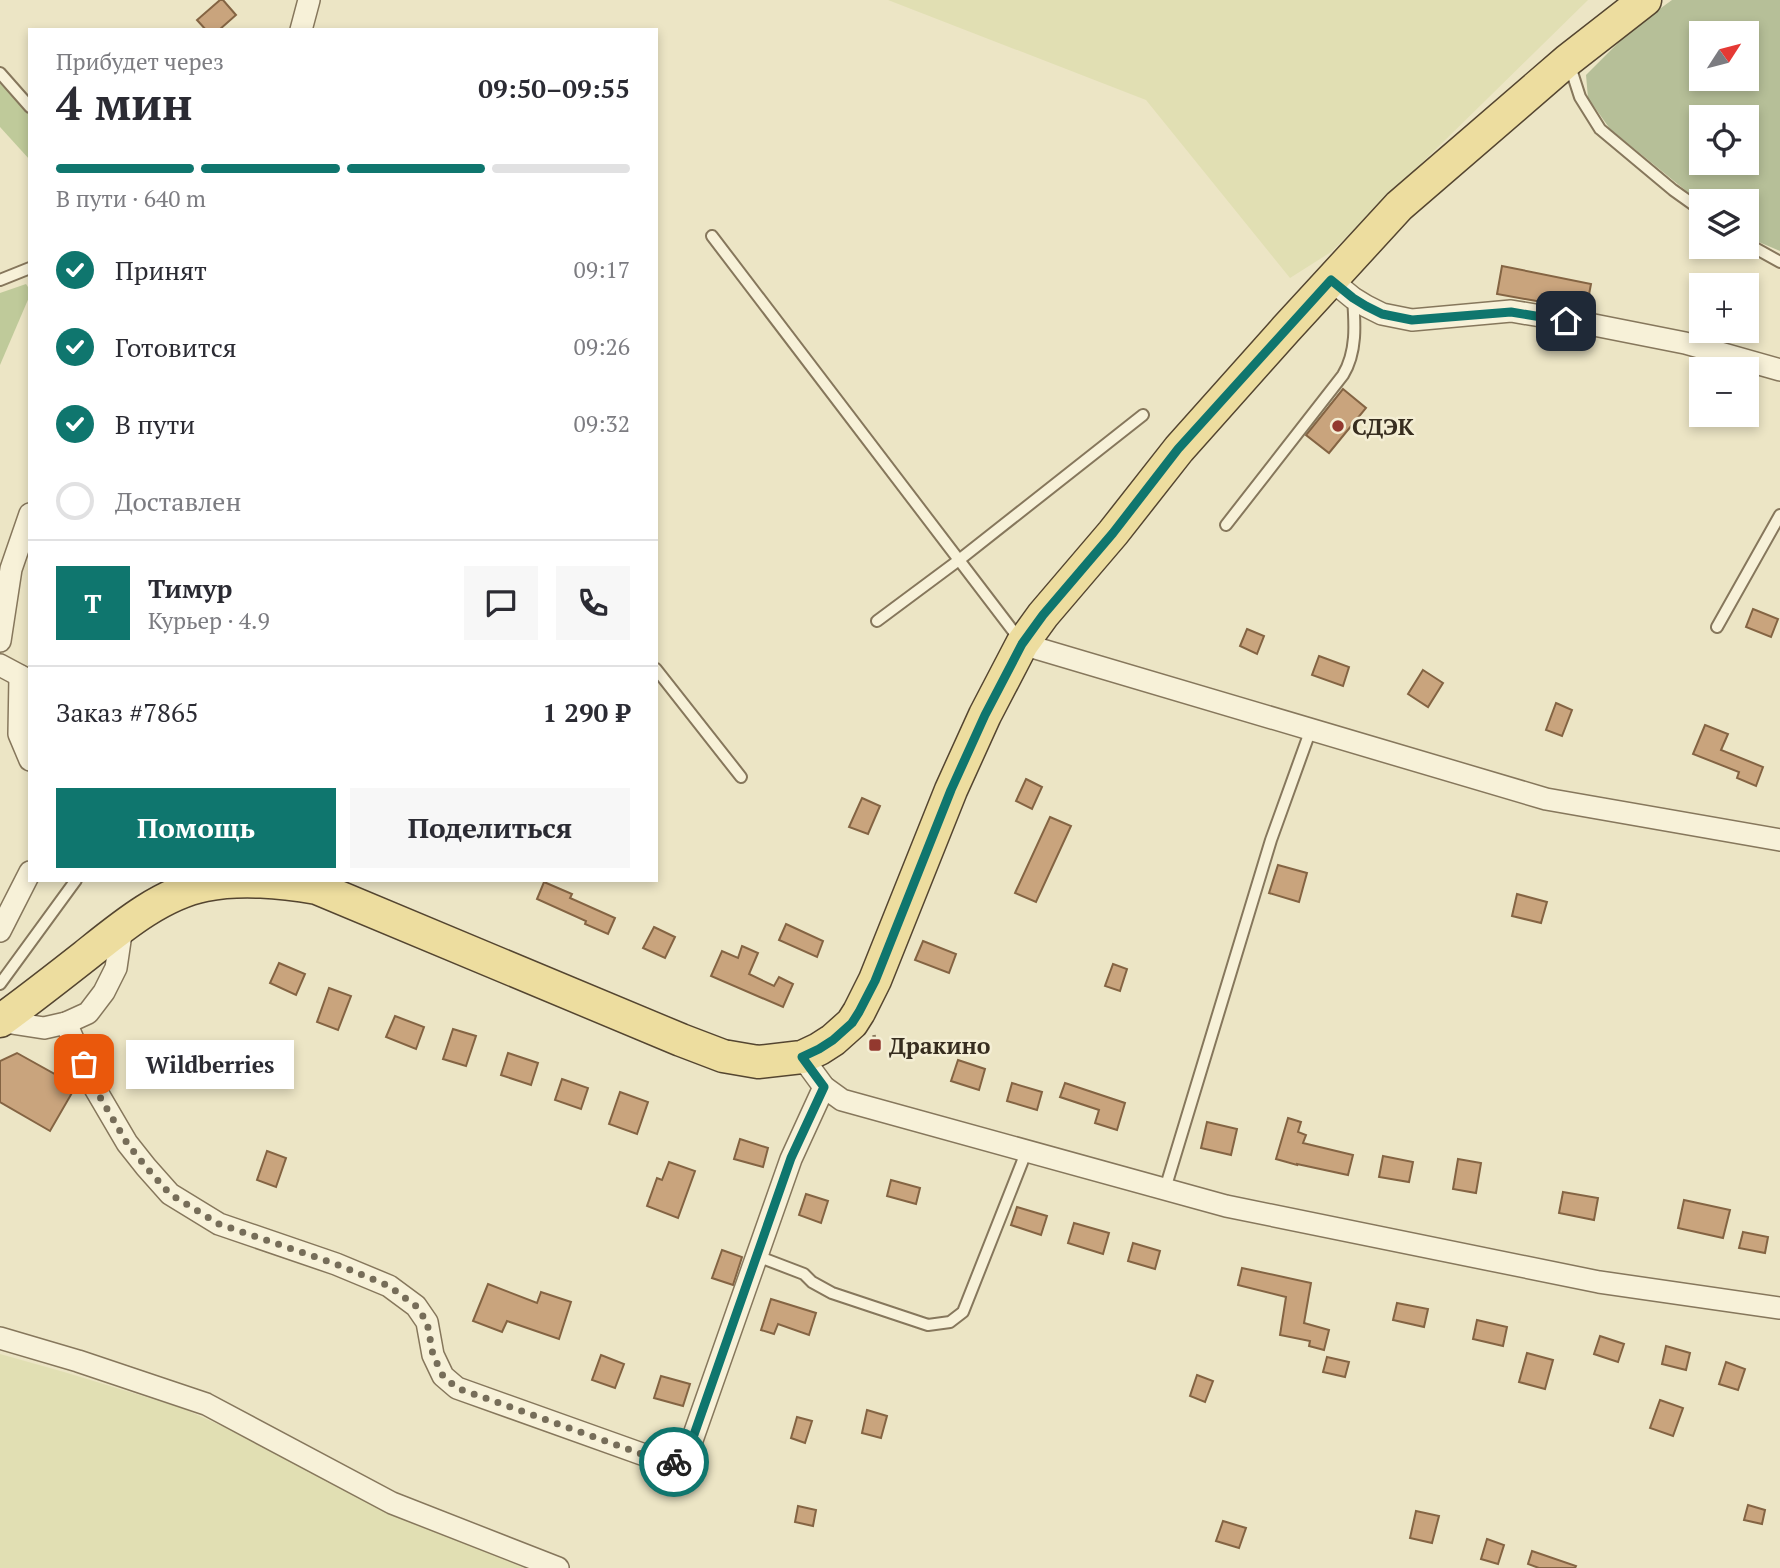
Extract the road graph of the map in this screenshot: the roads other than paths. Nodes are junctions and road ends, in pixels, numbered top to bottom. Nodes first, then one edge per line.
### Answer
1 (309, 0) edge
2 (1645, 0) edge
3 (302, 28) edge
4 (1568, 61) junction
5 (0, 73) edge
6 (28, 105) edge
7 (1689, 201) edge
8 (712, 236) dead end
9 (1759, 250) edge
10 (1780, 262) edge
11 (28, 269) edge
12 (0, 280) edge
13 (1342, 289) junction
14 (1780, 370) edge
15 (1143, 415) dead end
16 (1780, 515) edge
17 (28, 520) edge
18 (1226, 525) dead end
19 (959, 560) junction
20 (877, 621) dead end
21 (1717, 627) dead end
22 (0, 641) edge
23 (1022, 644) junction
24 (0, 665) edge
25 (658, 672) edge
26 (25, 678) edge
27 (1311, 729) junction
28 (28, 755) edge
29 (741, 777) dead end
30 (1780, 840) edge
31 (28, 876) edge
32 (75, 882) edge
33 (237, 882) edge
34 (276, 882) edge
35 (317, 884) edge
36 (121, 927) junction
37 (0, 932) edge
38 (0, 984) edge
39 (0, 1021) edge
40 (66, 1023) junction
41 (802, 1057) junction
42 (824, 1087) junction
43 (1027, 1150) junction
44 (1165, 1189) junction
45 (757, 1256) junction
46 (1780, 1308) edge
47 (0, 1338) edge
48 (558, 1568) edge

1 - 3 street
2 - 4 main road
4 - 7 lane
4 - 13 main road
5 - 6 lane
8 - 19 lane
9 - 10 lane
11 - 12 lane
13 - 14 street
13 - 18 lane
13 - 23 main road
15 - 19 lane
16 - 21 lane
17 - 22 street
19 - 20 lane
19 - 23 lane
23 - 27 street
23 - 41 main road
24 - 26 street
25 - 29 lane
26 - 28 street
27 - 30 street
27 - 44 lane
31 - 37 street
32 - 38 lane
33 - 36 main road
34 - 35 main road
35 - 41 main road
36 - 39 main road
36 - 40 street
39 - 40 street
40 - 45 street
41 - 42 street
42 - 43 street
42 - 45 street
43 - 44 street
43 - 45 lane
44 - 46 street
47 - 48 street

